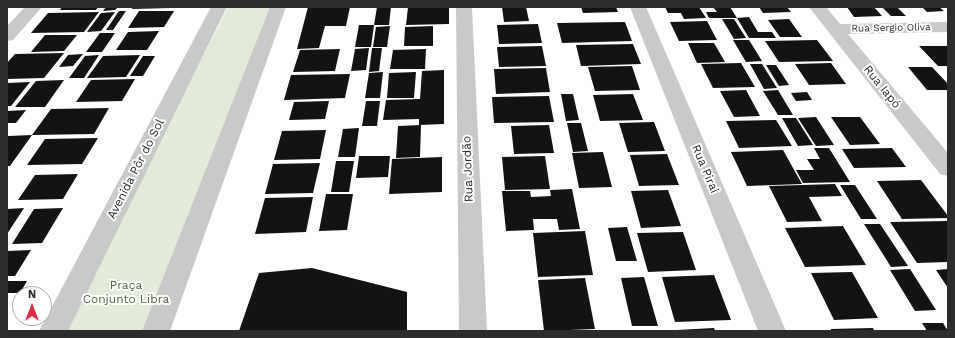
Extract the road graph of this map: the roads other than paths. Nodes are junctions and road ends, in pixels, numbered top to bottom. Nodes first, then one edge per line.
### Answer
1 (34, 7) edge
2 (220, 7) edge
3 (278, 7) edge
4 (464, 7) edge
5 (638, 7) edge
6 (817, 7) edge
7 (948, 27) edge
8 (835, 29) junction
9 (7, 36) edge
10 (948, 168) edge
11 (52, 331) edge
12 (156, 331) edge
13 (473, 331) edge
14 (772, 331) edge

1 - 9 street
2 - 11 street, Avenida Pôr do Sol
3 - 12 street
4 - 13 street, Rua Jordão
5 - 14 street, Rua Pirai
6 - 8 street, Rua Iapó
7 - 8 street, Rua Sergio Oliva
8 - 10 street, Rua Iapó

